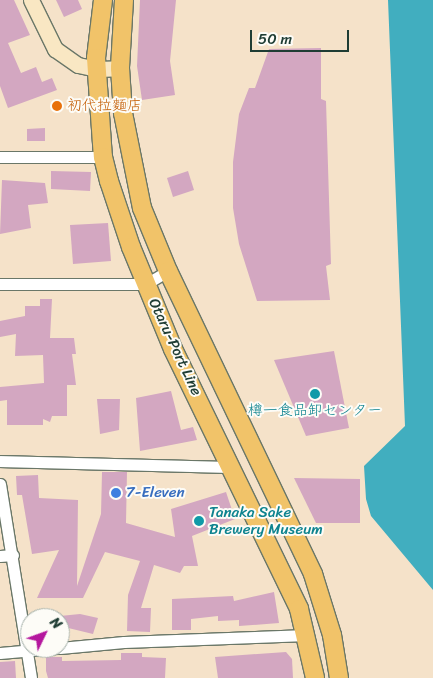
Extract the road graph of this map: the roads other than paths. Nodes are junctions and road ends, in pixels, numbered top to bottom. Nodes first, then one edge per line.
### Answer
1 (31, 0) edge
2 (103, 0) edge
3 (124, 0) edge
4 (120, 68) junction
5 (97, 69) junction
6 (0, 157) edge
7 (103, 157) junction
8 (168, 271) junction
9 (0, 284) edge
10 (146, 284) junction
11 (0, 461) edge
12 (232, 467) junction
13 (0, 484) edge
14 (13, 555) junction
15 (0, 556) edge
16 (21, 608) edge
17 (307, 635) junction
18 (70, 647) edge
19 (20, 652) edge
20 (0, 653) edge
21 (28, 658) edge
22 (31, 678) edge
23 (316, 678) edge
24 (339, 678) edge

1 - 5 street
2 - 5 main road, Otaru-Port Line
3 - 4 main road, Otaru-Port Line
4 - 5 street
4 - 8 main road, Otaru-Port Line
5 - 7 main road, Otaru-Port Line
6 - 7 street
7 - 10 main road, Otaru-Port Line
8 - 10 street
8 - 24 main road, Otaru-Port Line
9 - 10 street
10 - 12 main road, Otaru-Port Line
11 - 12 street
12 - 17 main road, Otaru-Port Line
13 - 14 street
14 - 15 street
14 - 16 street
17 - 18 street
17 - 23 main road, Otaru-Port Line
19 - 20 street
21 - 22 street

